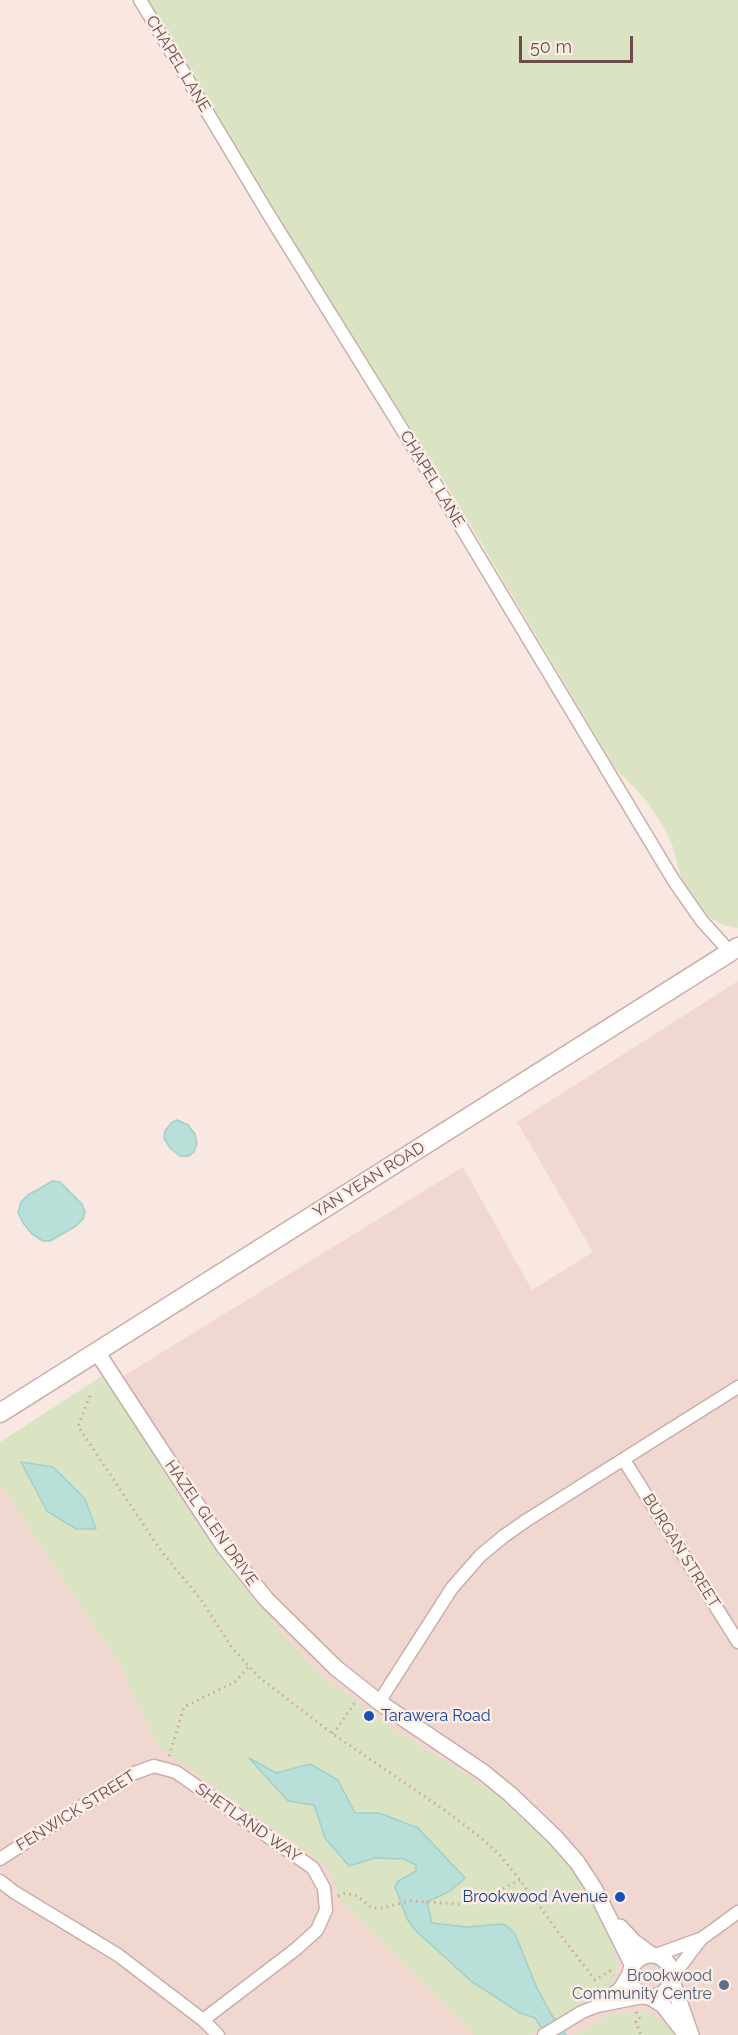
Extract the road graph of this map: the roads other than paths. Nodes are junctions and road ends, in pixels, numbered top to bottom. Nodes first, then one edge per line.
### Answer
1 (140, 0) edge
2 (734, 950) edge
3 (97, 1352) junction
4 (738, 1387) edge
5 (0, 1413) edge
6 (624, 1460) junction
7 (738, 1642) edge
8 (379, 1702) junction
9 (160, 1768) joint
10 (0, 1859) edge
11 (0, 1881) edge
12 (738, 1912) edge
13 (609, 1916) junction
14 (701, 1939) junction
15 (654, 1955) junction
16 (632, 1968) junction
17 (672, 1979) junction
18 (649, 1996) junction
19 (597, 2006) junction
20 (203, 2019) junction
21 (218, 2035) edge
22 (544, 2035) edge
23 (686, 2035) edge
24 (691, 2035) edge

1 - 2 street, CHAPEL LANE
2 - 3 main road, YAN YEAN ROAD
3 - 5 main road, YAN YEAN ROAD
3 - 8 street, HAZEL GLEN DRIVE
4 - 6 street
6 - 7 street, BURGAN STREET
6 - 8 street
8 - 13 street, HAZEL GLEN DRIVE
9 - 10 street, FENWICK STREET
9 - 20 street, SHETLAND WAY
11 - 20 street
12 - 14 street
13 - 15 street, HAZEL GLEN DRIVE
13 - 16 street, HAZEL GLEN DRIVE
14 - 15 street
14 - 17 street
15 - 16 street
15 - 17 street
16 - 18 street
16 - 19 street
17 - 18 street
17 - 24 street
18 - 19 street
18 - 23 street
19 - 22 street
20 - 21 street

